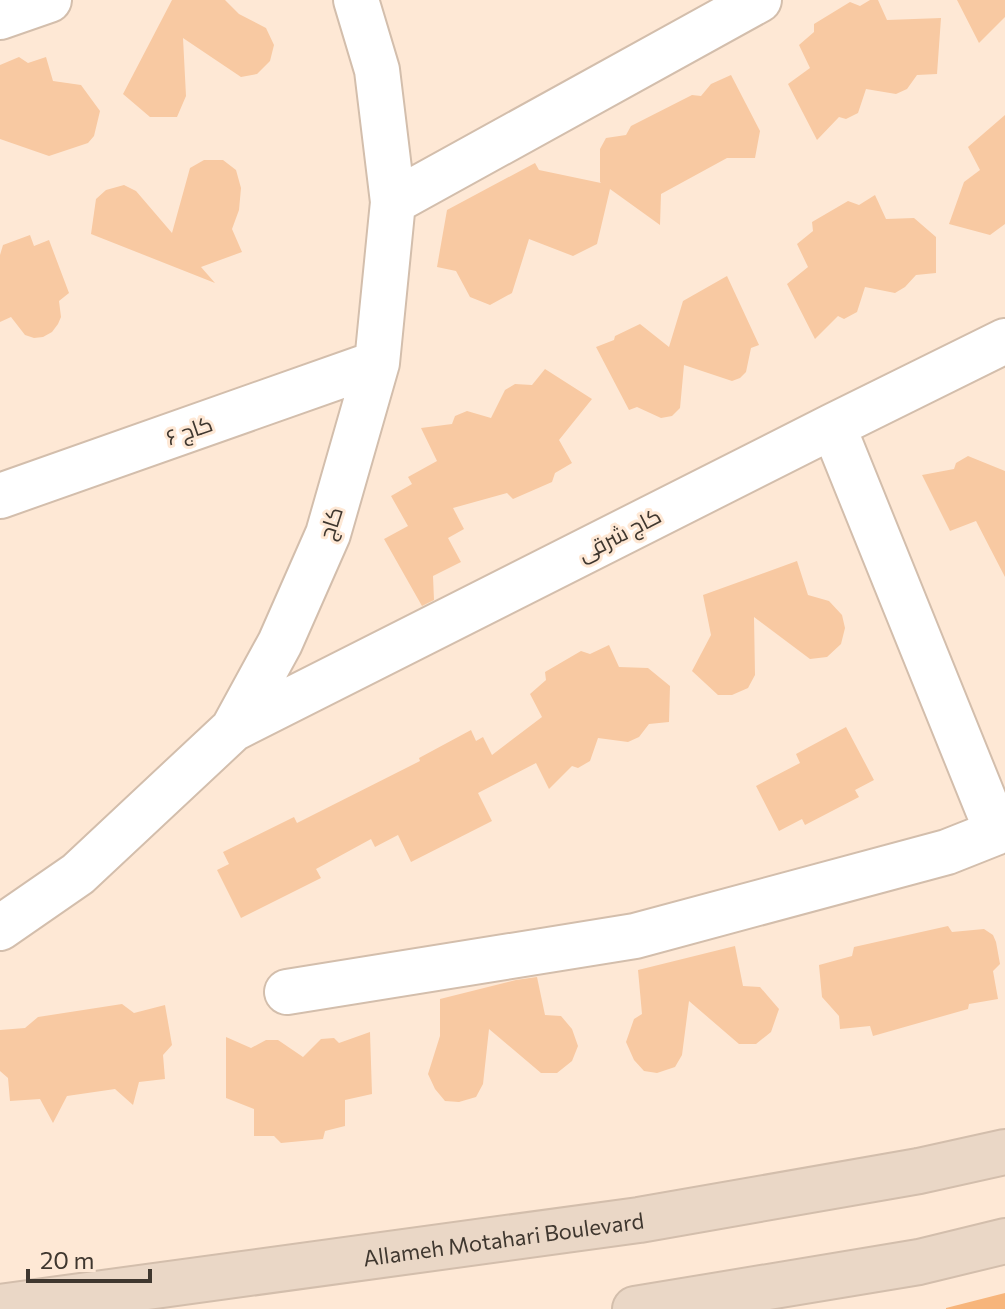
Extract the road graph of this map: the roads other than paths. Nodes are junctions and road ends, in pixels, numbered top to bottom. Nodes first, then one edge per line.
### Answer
1 (49, 0) edge
2 (356, 0) edge
3 (759, 0) edge
4 (0, 17) edge
5 (393, 202) junction
6 (1005, 341) edge
7 (377, 363) junction
8 (833, 426) junction
9 (0, 496) edge
10 (233, 729) junction
11 (1001, 831) edge
12 (0, 928) edge
13 (287, 992) dead end
14 (1005, 1152) edge
15 (1005, 1241) edge
16 (0, 1307) edge
17 (635, 1309) edge

1 - 4 street
2 - 5 street, کاج
3 - 5 street
5 - 7 street, کاج
6 - 8 street, کاج شرقی
7 - 9 street, کاج ۶
7 - 10 street, کاج
8 - 10 street, کاج شرقی
8 - 11 street
10 - 12 street, کاج
11 - 13 street
14 - 16 main road, Allameh Motahari Boulevard
15 - 17 main road

